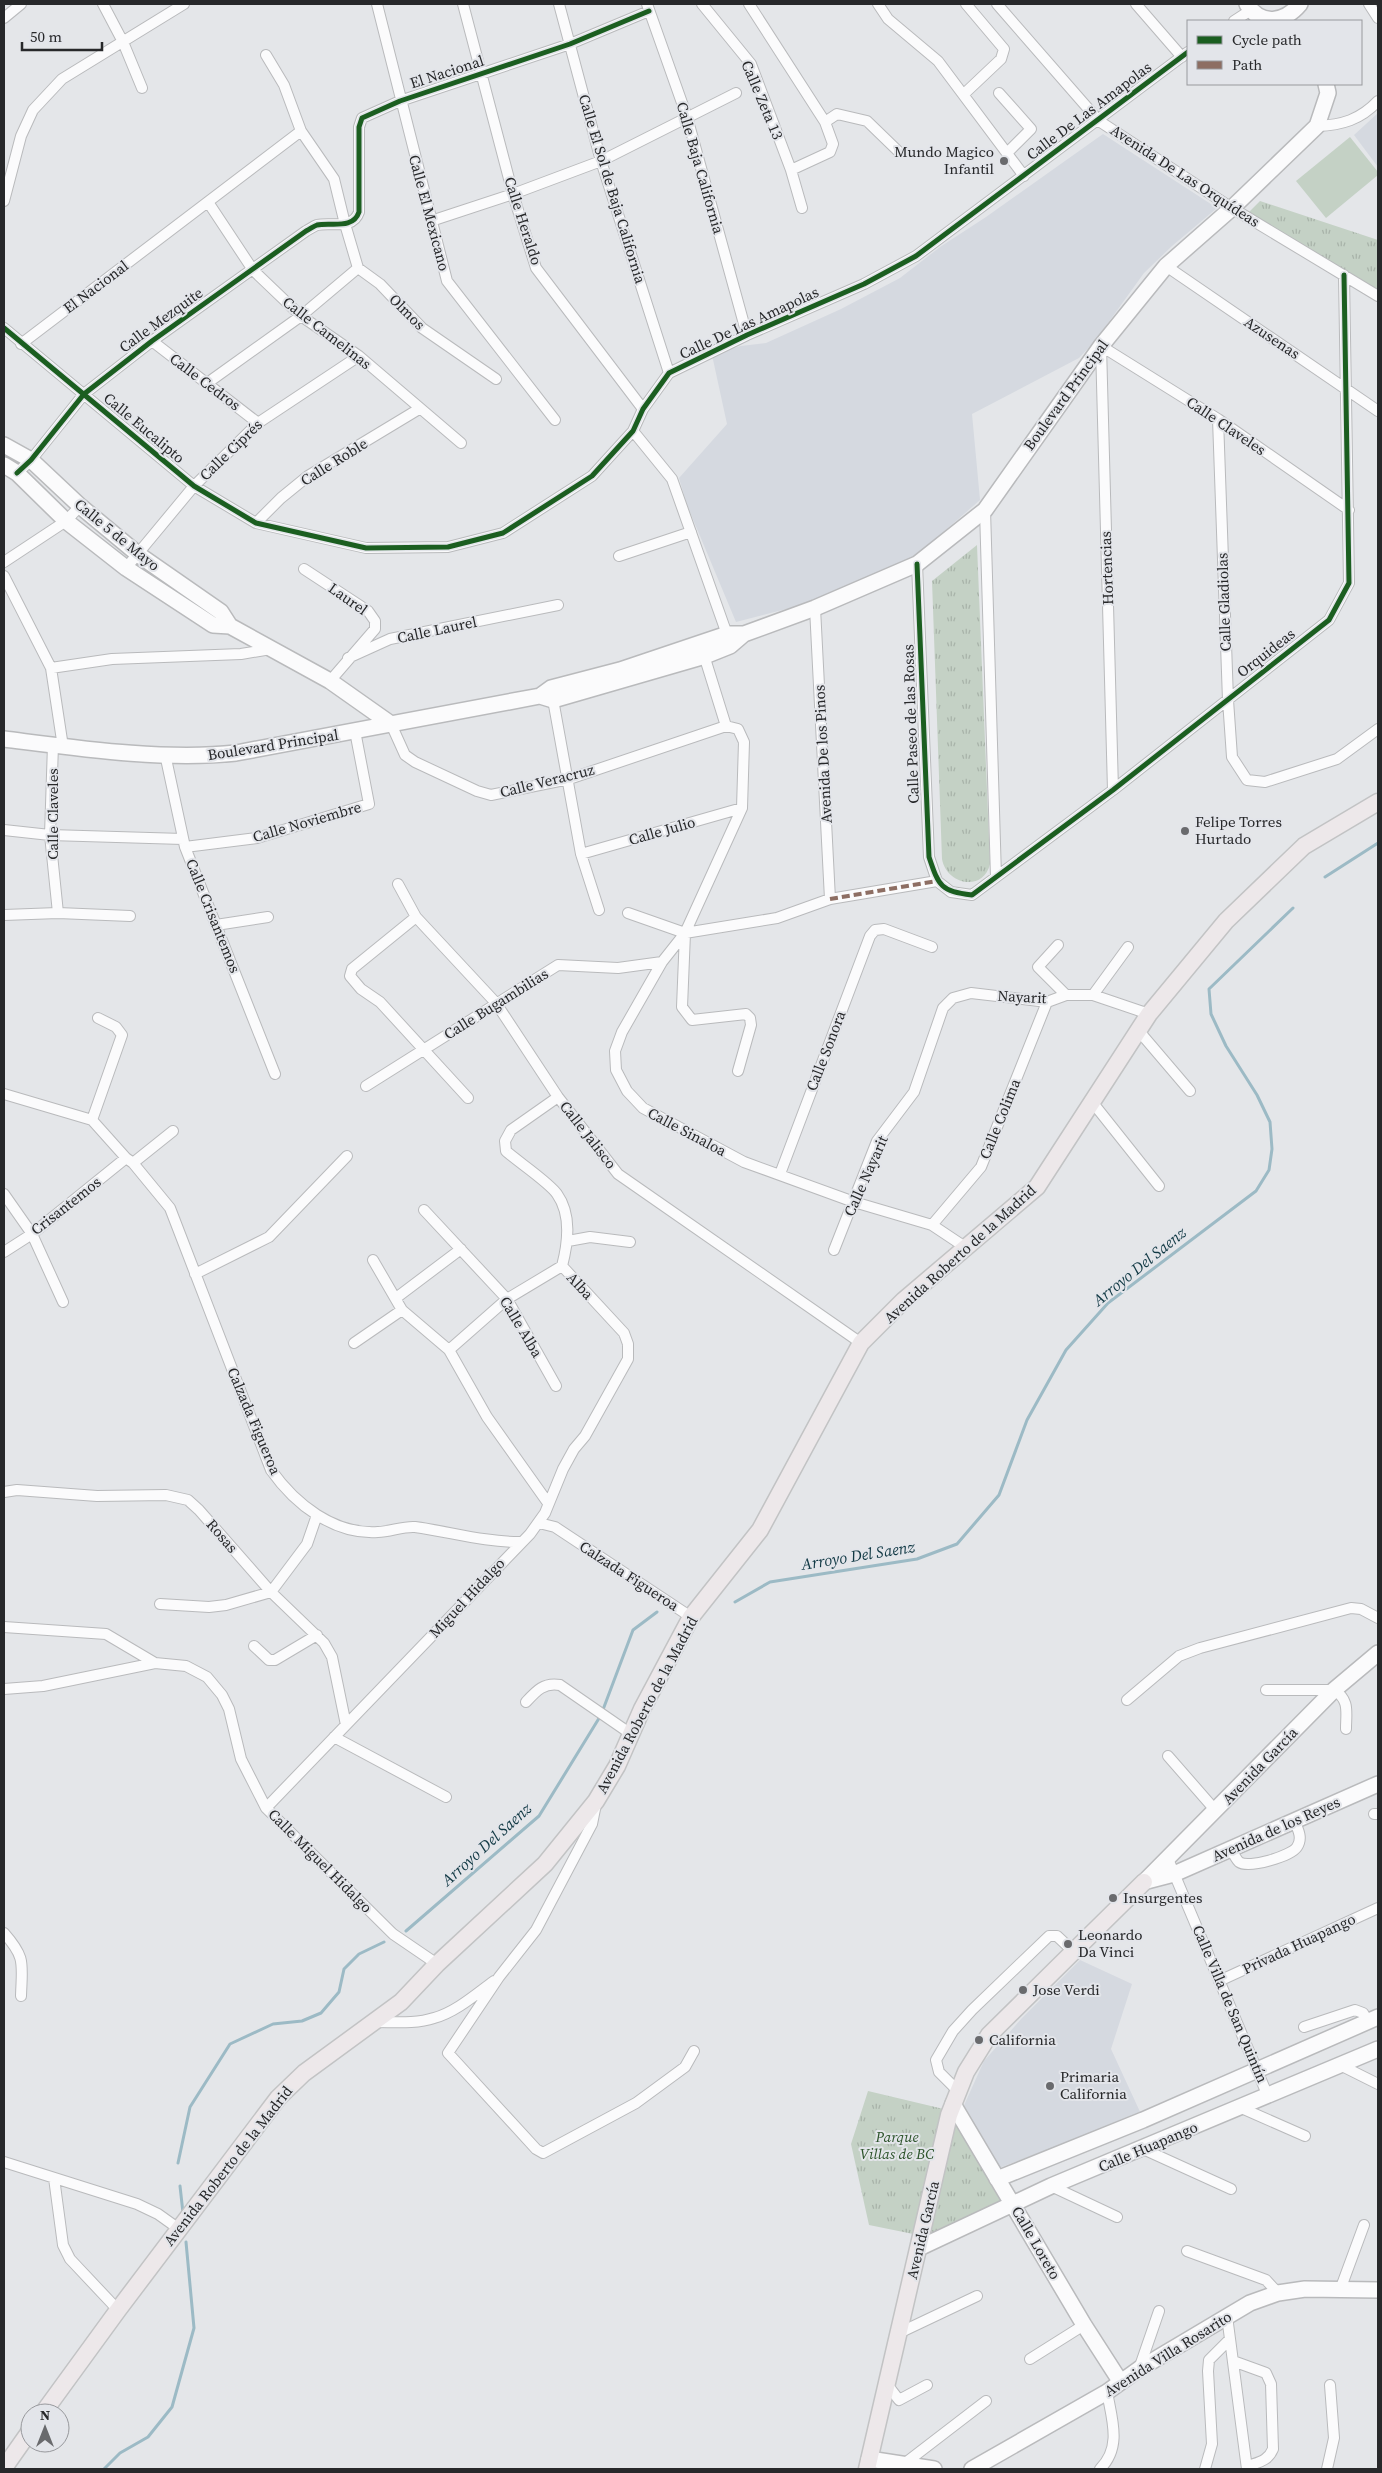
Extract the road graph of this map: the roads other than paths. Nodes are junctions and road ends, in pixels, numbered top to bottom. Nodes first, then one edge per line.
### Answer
1 (21, 4) edge
2 (103, 4) edge
3 (184, 4) edge
4 (377, 4) edge
5 (463, 4) edge
6 (559, 4) edge
7 (702, 4) edge
8 (749, 4) edge
9 (878, 4) edge
10 (966, 4) edge
11 (997, 4) edge
12 (1136, 4) edge
13 (1369, 4) edge
14 (648, 7) edge
15 (1248, 7) edge
16 (1296, 13) edge
17 (4, 18) edge
18 (1378, 18) edge
19 (1235, 20) edge
20 (123, 42) junction
21 (570, 44) junction
22 (266, 55) dead end
23 (1185, 55) edge
24 (480, 74) junction
25 (1326, 85) edge
26 (142, 88) dead end
27 (736, 93) dead end
28 (999, 93) dead end
29 (964, 94) junction
30 (400, 101) junction
31 (1378, 101) edge
32 (687, 117) junction
33 (1099, 121) junction
34 (825, 122) junction
35 (1317, 126) junction
36 (301, 131) junction
37 (899, 152) dead end
38 (1008, 152) junction
39 (601, 160) junction
40 (791, 170) junction
41 (1024, 176) junction
42 (513, 194) junction
43 (4, 201) edge
44 (208, 202) junction
45 (802, 208) dead end
46 (1232, 208) junction
47 (431, 221) junction
48 (345, 224) junction
49 (1166, 266) junction
50 (358, 268) junction
51 (253, 270) junction
52 (1344, 275) junction
53 (1378, 296) edge
54 (301, 316) junction
55 (4, 328) edge
56 (747, 335) junction
57 (152, 341) junction
58 (21, 344) junction
59 (1101, 346) junction
60 (359, 356) junction
61 (669, 373) junction
62 (496, 379) dead end
63 (206, 384) junction
64 (1346, 388) junction
65 (84, 394) junction
66 (419, 409) junction
67 (643, 409) junction
68 (1378, 411) edge
69 (1218, 419) junction
70 (555, 420) dead end
71 (258, 422) junction
72 (633, 432) junction
73 (461, 443) dead end
74 (4, 444) edge
75 (31, 460) junction
76 (4, 465) edge
77 (17, 473) junction
78 (194, 486) junction
79 (80, 506) junction
80 (985, 510) junction
81 (1349, 510) junction
82 (66, 521) junction
83 (256, 524) junction
84 (691, 532) junction
85 (139, 555) junction
86 (618, 556) dead end
87 (4, 562) edge
88 (917, 564) junction
89 (126, 568) junction
90 (304, 568) dead end
91 (4, 576) edge
92 (558, 605) dead end
93 (815, 608) junction
94 (230, 626) junction
95 (729, 640) junction
96 (271, 649) junction
97 (703, 650) junction
98 (348, 658) junction
99 (51, 668) junction
100 (330, 681) junction
101 (548, 695) junction
102 (1228, 700) junction
103 (391, 724) junction
104 (726, 726) junction
105 (1378, 730) edge
106 (355, 732) junction
107 (4, 739) edge
108 (58, 746) junction
109 (165, 754) junction
110 (569, 779) junction
111 (1113, 790) junction
112 (1378, 802) edge
113 (742, 808) junction
114 (4, 830) edge
115 (50, 835) junction
116 (184, 843) junction
117 (581, 854) junction
118 (996, 877) junction
119 (937, 881) junction
120 (398, 884) dead end
121 (830, 900) junction
122 (598, 910) dead end
123 (58, 913) junction
124 (628, 913) dead end
125 (4, 915) edge
126 (130, 916) dead end
127 (268, 917) dead end
128 (416, 917) junction
129 (216, 924) junction
130 (685, 934) junction
131 (1058, 945) dead end
132 (932, 947) dead end
133 (1128, 947) dead end
134 (662, 962) junction
135 (1066, 994) junction
136 (1093, 995) junction
137 (953, 998) joint
138 (1047, 1002) junction
139 (496, 1003) junction
140 (1149, 1014) junction
141 (98, 1018) dead end
142 (1138, 1030) junction
143 (422, 1050) junction
144 (738, 1070) dead end
145 (275, 1074) dead end
146 (366, 1086) dead end
147 (1190, 1091) dead end
148 (4, 1094) edge
149 (558, 1097) junction
150 (468, 1098) dead end
151 (1093, 1103) junction
152 (92, 1120) junction
153 (173, 1131) dead end
154 (347, 1156) dead end
155 (129, 1161) junction
156 (780, 1174) junction
157 (1159, 1186) dead end
158 (4, 1194) edge
159 (854, 1202) junction
160 (424, 1210) dead end
161 (932, 1225) junction
162 (32, 1234) junction
163 (568, 1241) junction
164 (630, 1242) dead end
165 (965, 1247) junction
166 (461, 1249) junction
167 (834, 1250) dead end
168 (4, 1252) edge
169 (373, 1260) dead end
170 (562, 1266) junction
171 (195, 1274) junction
172 (396, 1298) junction
173 (507, 1298) junction
174 (63, 1302) dead end
175 (402, 1310) junction
176 (354, 1343) dead end
177 (861, 1343) junction
178 (449, 1350) junction
179 (628, 1359) joint
180 (556, 1386) dead end
181 (4, 1492) edge
182 (548, 1503) junction
183 (318, 1515) junction
184 (539, 1523) junction
185 (520, 1542) junction
186 (271, 1592) junction
187 (160, 1604) dead end
188 (691, 1617) junction
189 (1378, 1618) edge
190 (4, 1627) edge
191 (317, 1635) junction
192 (254, 1646) dead end
193 (1378, 1653) edge
194 (155, 1663) junction
195 (4, 1689) edge
196 (1266, 1690) dead end
197 (1334, 1690) junction
198 (1127, 1700) dead end
199 (526, 1702) dead end
200 (346, 1725) junction
201 (1346, 1729) dead end
202 (631, 1734) junction
203 (334, 1737) junction
204 (1168, 1756) dead end
205 (1378, 1784) edge
206 (446, 1797) dead end
207 (596, 1800) junction
208 (266, 1808) junction
209 (1216, 1811) junction
210 (1294, 1821) junction
211 (1231, 1849) junction
212 (1168, 1859) junction
213 (1174, 1874) junction
214 (1144, 1882) junction
215 (1378, 1908) edge
216 (4, 1933) edge
217 (1073, 1951) junction
218 (436, 1964) junction
219 (499, 1977) junction
220 (1219, 1980) junction
221 (21, 1996) dead end
222 (1373, 2019) edge
223 (376, 2022) junction
224 (1304, 2027) dead end
225 (1378, 2049) edge
226 (694, 2051) dead end
227 (1340, 2065) junction
228 (1258, 2070) junction
229 (1378, 2084) edge
230 (1267, 2094) junction
231 (956, 2098) junction
232 (1239, 2107) junction
233 (1305, 2136) dead end
234 (1142, 2149) junction
235 (4, 2162) edge
236 (54, 2178) junction
237 (997, 2179) junction
238 (1051, 2186) junction
239 (1232, 2189) dead end
240 (1014, 2204) junction
241 (1117, 2217) dead end
242 (1364, 2225) dead end
243 (179, 2229) junction
244 (918, 2248) junction
245 (1187, 2250) dead end
246 (1340, 2290) junction
247 (1378, 2290) edge
248 (1278, 2294) junction
249 (977, 2296) dead end
250 (118, 2310) junction
251 (1159, 2311) dead end
252 (1227, 2316) junction
253 (1084, 2325) junction
254 (899, 2333) junction
255 (1230, 2339) junction
256 (1030, 2359) dead end
257 (1233, 2361) junction
258 (1139, 2369) junction
259 (1120, 2381) junction
260 (886, 2383) junction
261 (927, 2385) dead end
262 (1330, 2385) dead end
263 (1107, 2392) junction
264 (986, 2401) dead end
265 (50, 2403) edge
266 (20, 2445) edge
267 (868, 2464) edge
268 (904, 2464) junction
269 (4, 2468) edge
270 (1247, 2468) edge
271 (934, 2469) edge
272 (972, 2469) edge
273 (1100, 2469) edge
274 (1205, 2469) edge
275 (1327, 2469) edge

1 - 17 street
2 - 20 street
3 - 20 street
4 - 30 street, Calle El Mexicano
5 - 24 street, Calle Heraldo
6 - 21 street, Calle El Sol de Baja California
7 - 40 street, Calle Zeta 13
8 - 34 street
9 - 29 street
10 - 29 street
11 - 33 street, Avenida De Las Orquídeas
12 - 23 street
13 - 18 street
14 - 21 street, El Nacional
14 - 32 street, Calle Baja California
15 - 16 street
15 - 19 street
20 - 26 street
20 - 43 street
21 - 24 street, El Nacional
21 - 39 street, Calle El Sol de Baja California
22 - 36 street
23 - 33 street, Calle De Las Amapolas
24 - 30 street, El Nacional
24 - 42 street, Calle Heraldo
25 - 35 street, Boulevard Principal
27 - 32 street
28 - 38 street
29 - 38 street
30 - 47 street, Calle El Mexicano
30 - 48 street, El Nacional
31 - 35 street
32 - 39 street
32 - 56 street, Calle Baja California
33 - 41 street, Calle De Las Amapolas
33 - 46 street, Avenida De Las Orquídeas
34 - 37 street
34 - 40 street
35 - 46 street, Boulevard Principal
36 - 44 street, El Nacional
36 - 48 street
38 - 41 street
39 - 42 street
39 - 61 street, Calle El Sol de Baja California
40 - 45 street, Calle Zeta 13
41 - 56 street, Calle De Las Amapolas
42 - 47 street
42 - 67 street, Calle Heraldo
44 - 51 street, Calle Camelinas
44 - 58 street, El Nacional
46 - 49 street, Boulevard Principal
46 - 52 street, Avenida De Las Orquídeas
47 - 70 street, Calle El Mexicano
48 - 50 street
48 - 51 street, Calle Mezquite
49 - 59 street, Boulevard Principal
49 - 64 street, Azusenas
50 - 54 street
50 - 62 street, Olmos
51 - 54 street, Calle Camelinas
51 - 57 street, Calle Mezquite
52 - 53 street, Avenida De Las Orquídeas
52 - 64 street, Orquideas
54 - 60 street, Calle Camelinas
54 - 63 street
55 - 58 street, Calle Eucalipto
56 - 61 street, Calle De Las Amapolas
57 - 63 street, Calle Cedros
57 - 65 street, Calle Mezquite
58 - 65 street, Calle Eucalipto
59 - 69 street, Calle Claveles
59 - 80 street, Boulevard Principal
59 - 111 street, Hortencias
60 - 66 street, Calle Camelinas
60 - 71 street, Calle Ciprés
61 - 67 street, Calle De Las Amapolas
63 - 71 street, Calle Cedros
64 - 68 street, Azusenas
64 - 81 street, Orquideas
65 - 75 street, Calle Mezquite
65 - 78 street, Calle Eucalipto
66 - 73 street, Calle Camelinas
66 - 83 street, Calle Roble
67 - 72 street, Calle De Las Amapolas
69 - 81 street, Calle Claveles
69 - 102 street, Calle Gladiolas
71 - 78 street, Calle Ciprés
72 - 83 street, Calle De Las Amapolas
72 - 84 street
74 - 75 street, Calle 5 de Mayo
75 - 77 street, Calle Mezquite
75 - 79 street, Calle 5 de Mayo
76 - 77 street, Calle 5 de Mayo
77 - 82 street, Calle 5 de Mayo
78 - 83 street, Calle Eucalipto
78 - 85 street, Calle Ciprés
79 - 82 street
79 - 85 street, Calle 5 de Mayo
80 - 88 street, Boulevard Principal
80 - 118 street
81 - 102 street, Orquideas
82 - 87 street
82 - 89 street, Calle 5 de Mayo
84 - 86 street
84 - 95 street
85 - 89 street, Calle Ciprés
85 - 94 street, Calle 5 de Mayo
88 - 93 street, Boulevard Principal
88 - 119 street, Calle Paseo de las Rosas
89 - 94 street, Calle 5 de Mayo
90 - 98 street, Laurel
91 - 99 street, Calle Claveles
92 - 98 street, Calle Laurel
93 - 95 street, Boulevard Principal
93 - 121 street, Avenida De los Pinos
94 - 96 street, Calle 5 de Mayo
95 - 97 street, Boulevard Principal
96 - 99 street
96 - 100 street, Calle 5 de Mayo
97 - 101 street, Boulevard Principal
97 - 104 street
98 - 100 street, Calle Laurel
99 - 108 street, Calle Claveles
100 - 103 street, Calle 5 de Mayo
101 - 103 street, Boulevard Principal
101 - 110 street
102 - 105 street, Calle Gladiolas
102 - 111 street, Orquideas
103 - 106 street, Boulevard Principal
103 - 110 street, Calle Veracruz
104 - 110 street, Calle Veracruz
104 - 113 street
106 - 109 street, Boulevard Principal
106 - 116 street, Calle Noviembre
107 - 108 street, Boulevard Principal
108 - 109 street, Boulevard Principal
108 - 115 street, Calle Claveles
109 - 116 street, Calle Crisantemos
110 - 117 street
111 - 118 street, Orquideas
112 - 140 main road, Avenida Roberto de la Madrid
113 - 117 street, Calle Julio
113 - 130 street, Calle Sinaloa
114 - 115 street, Calle Noviembre
115 - 116 street, Calle Noviembre
115 - 123 street, Calle Claveles
116 - 129 street, Calle Crisantemos
117 - 122 street
118 - 119 street, Orquideas
119 - 121 street
120 - 128 street, Calle Jalisco
121 - 130 street
123 - 125 street
123 - 126 street
124 - 130 street
127 - 129 street
128 - 139 street, Calle Jalisco
128 - 143 street
129 - 145 street, Calle Crisantemos
130 - 134 street, Calle Sinaloa
130 - 144 street
131 - 135 street
132 - 156 street, Calle Sonora
133 - 136 street
134 - 139 street, Calle Bugambilias
134 - 156 street, Calle Sinaloa
135 - 136 street, Nayarit
135 - 138 street, Nayarit
136 - 140 street, Nayarit
137 - 138 street, Nayarit
137 - 159 street, Calle Nayarit
138 - 161 street, Calle Colima
139 - 143 street, Calle Bugambilias
139 - 149 street, Calle Jalisco
140 - 142 main road, Avenida Roberto de la Madrid
141 - 152 street
142 - 147 street
142 - 151 main road, Avenida Roberto de la Madrid
143 - 146 street, Calle Bugambilias
143 - 150 street
148 - 152 street
149 - 163 street
149 - 177 street, Calle Jalisco
151 - 157 street
151 - 165 main road, Avenida Roberto de la Madrid
152 - 155 street, Calzada Figueroa
153 - 155 street, Crisantemos
154 - 171 street
155 - 162 street, Crisantemos
155 - 171 street, Calzada Figueroa
156 - 159 street, Calle Sinaloa
158 - 162 street
159 - 161 street, Calle Sinaloa
159 - 167 street, Calle Nayarit
160 - 166 street, Calle Alba
161 - 165 street, Calle Sinaloa
162 - 168 street, Crisantemos
162 - 174 street
163 - 164 street
163 - 170 street
165 - 177 main road, Avenida Roberto de la Madrid
166 - 172 street
166 - 173 street, Calle Alba
169 - 172 street
170 - 173 street, Alba
170 - 179 street, Alba
171 - 183 street, Calzada Figueroa
172 - 175 street
173 - 178 street, Alba
173 - 180 street, Calle Alba
175 - 176 street
175 - 178 street
177 - 188 main road, Avenida Roberto de la Madrid
178 - 182 street
179 - 182 street, Miguel Hidalgo
181 - 186 street, Rosas
182 - 184 street, Miguel Hidalgo
183 - 185 street, Calzada Figueroa
183 - 186 street
184 - 185 street, Miguel Hidalgo
184 - 188 street, Calzada Figueroa
185 - 200 street, Miguel Hidalgo
186 - 187 street
186 - 191 street, Rosas
188 - 202 main road, Avenida Roberto de la Madrid
189 - 198 street
190 - 194 street, Calle Miguel Hidalgo
191 - 192 street
191 - 200 street, Rosas
193 - 197 street, Avenida García
194 - 195 street, Calle Miguel Hidalgo
194 - 208 street, Calle Miguel Hidalgo
196 - 197 street
197 - 201 street
197 - 209 street, Avenida García
199 - 202 street
200 - 203 street, Miguel Hidalgo
202 - 207 main road, Avenida Roberto de la Madrid
203 - 206 street
203 - 208 street, Miguel Hidalgo
204 - 209 street
205 - 210 street, Avenida de los Reyes
207 - 218 main road, Avenida Roberto de la Madrid
207 - 219 street
208 - 218 street, Calle Miguel Hidalgo
209 - 212 street, Avenida García
210 - 211 street, Avenida de los Reyes
210 - 211 street
211 - 213 street, Avenida de los Reyes
212 - 213 street, Calle Villa de San Quintín
212 - 214 street, Avenida García
213 - 214 street, Avenida García
213 - 220 street, Calle Villa de San Quintín
214 - 217 main road, Avenida García
215 - 220 street, Privada Huapango
216 - 221 street
217 - 231 main road, Avenida García
217 - 231 street
218 - 223 main road, Avenida Roberto de la Madrid
219 - 223 street
219 - 226 street
220 - 228 street, Calle Villa de San Quintín
222 - 224 street
222 - 228 street, Calle Huapango
223 - 243 main road, Avenida Roberto de la Madrid
225 - 227 street, Calle Huapango
227 - 229 street
227 - 230 street, Calle Huapango
228 - 230 street, Calle Villa de San Quintín
228 - 237 street, Calle Huapango
230 - 232 street, Calle Huapango
231 - 237 street, Calle Loreto
231 - 244 main road, Avenida García
232 - 233 street
232 - 234 street, Calle Huapango
234 - 238 street, Calle Huapango
234 - 239 street
235 - 236 street
236 - 243 street
236 - 250 street
237 - 240 street, Calle Loreto
238 - 240 street, Calle Huapango
238 - 241 street
240 - 244 street, Calle Huapango
240 - 253 street, Calle Loreto
242 - 246 street
243 - 250 main road, Avenida Roberto de la Madrid
244 - 254 main road, Avenida García
245 - 248 street
246 - 247 street, Avenida Villa Rosarito
246 - 248 street, Avenida Villa Rosarito
248 - 252 street, Avenida Villa Rosarito
249 - 254 street
250 - 265 main road, Avenida Roberto de la Madrid
251 - 258 street
252 - 255 street
252 - 258 street, Avenida Villa Rosarito
253 - 256 street
253 - 259 street, Calle Loreto
254 - 260 main road, Avenida García
255 - 257 street
255 - 274 street
257 - 270 street
257 - 270 street
258 - 259 street, Avenida Villa Rosarito
259 - 263 street, Avenida Villa Rosarito
260 - 261 street
260 - 267 main road, Avenida García
262 - 275 street
263 - 272 street, Avenida Villa Rosarito
263 - 273 street
264 - 268 street
266 - 269 main road
267 - 268 street
268 - 271 street

